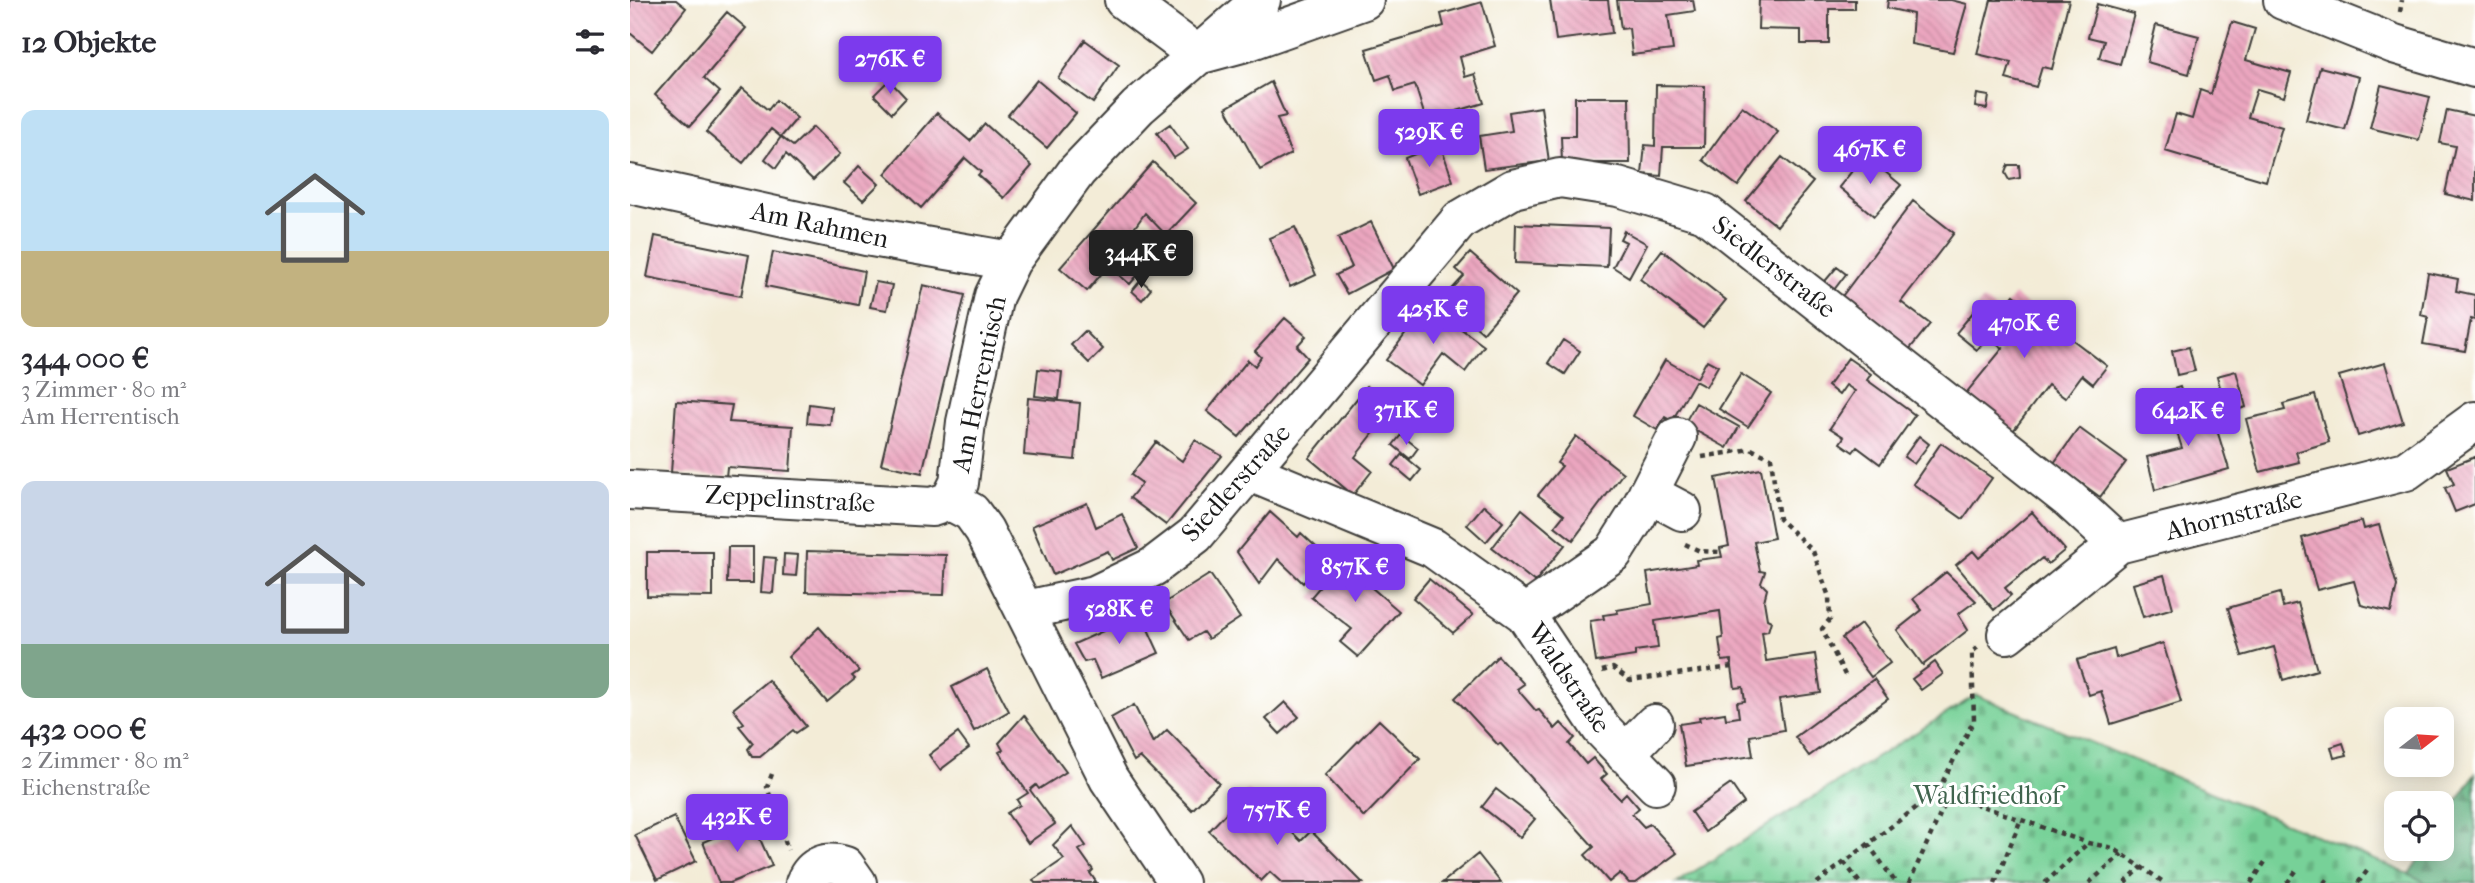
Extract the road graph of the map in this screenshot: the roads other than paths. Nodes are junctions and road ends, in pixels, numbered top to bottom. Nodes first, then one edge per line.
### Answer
1 (1124, 0) edge
2 (1261, 0) edge
3 (1364, 0) edge
4 (2283, 0) edge
5 (1198, 55) junction
6 (2475, 68) edge
7 (630, 184) edge
8 (1011, 261) junction
9 (2475, 421) edge
10 (1674, 443) road end
11 (1250, 472) junction
12 (630, 490) edge
13 (1648, 493) junction
14 (950, 501) junction
15 (1682, 511) dead end
16 (2118, 544) junction
17 (1026, 610) junction
18 (1525, 614) junction
19 (2007, 634) road end
20 (1654, 724) dead end
21 (1625, 754) junction
22 (1656, 785) dead end
23 (801, 879) edge
24 (857, 883) edge
25 (1179, 883) edge

1 - 5 street
2 - 5 street
3 - 5 street, Am Herrentisch
4 - 6 street
5 - 8 street, Am Herrentisch
7 - 8 street, Am Rahmen
8 - 14 street, Am Herrentisch
9 - 16 street, Ahornstraße
10 - 13 street
11 - 16 street, Siedlerstraße
11 - 17 street, Siedlerstraße
11 - 18 street, Waldstraße
12 - 14 street, Zeppelinstraße
13 - 15 street
13 - 18 street
14 - 17 street
16 - 19 street, Ahornstraße
17 - 25 street
18 - 21 street, Waldstraße
20 - 21 street, Waldstraße
21 - 22 street, Waldstraße
23 - 24 street

